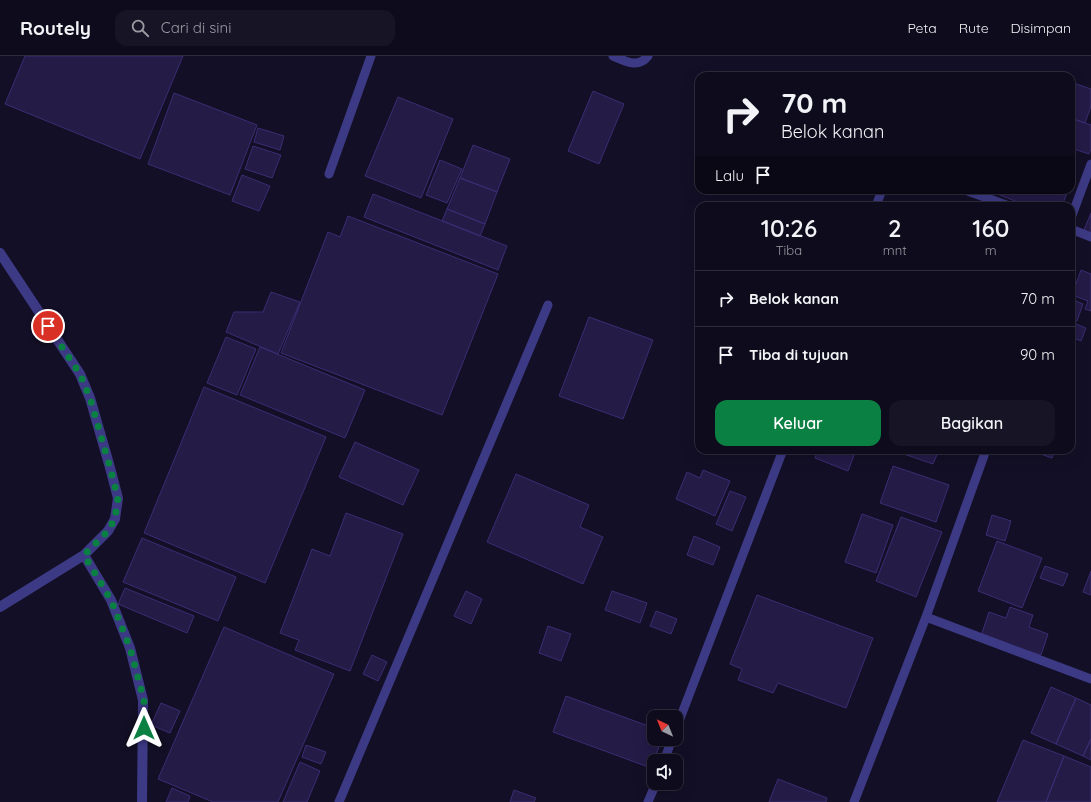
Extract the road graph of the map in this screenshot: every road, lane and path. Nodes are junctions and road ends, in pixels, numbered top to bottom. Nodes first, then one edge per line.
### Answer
1 (371, 56) edge
2 (613, 56) edge
3 (648, 56) edge
4 (1091, 164) edge
5 (329, 174) dead end
6 (976, 194) edge
7 (998, 202) edge
8 (1075, 207) edge
9 (1075, 231) edge
10 (1091, 237) edge
11 (0, 253) edge
12 (548, 305) dead end
13 (780, 454) edge
14 (985, 454) edge
15 (84, 555) junction
16 (0, 607) edge
17 (926, 617) junction
18 (1091, 679) edge
19 (683, 711) edge
20 (653, 790) edge
21 (142, 802) edge
22 (339, 802) edge
23 (648, 802) edge
24 (854, 802) edge

1 - 5 lane
2 - 3 lane
4 - 8 lane
6 - 7 lane
9 - 10 lane
11 - 15 street
12 - 22 lane
13 - 19 lane
14 - 17 lane
15 - 16 street
15 - 21 street
17 - 18 lane
17 - 24 lane
20 - 23 lane

